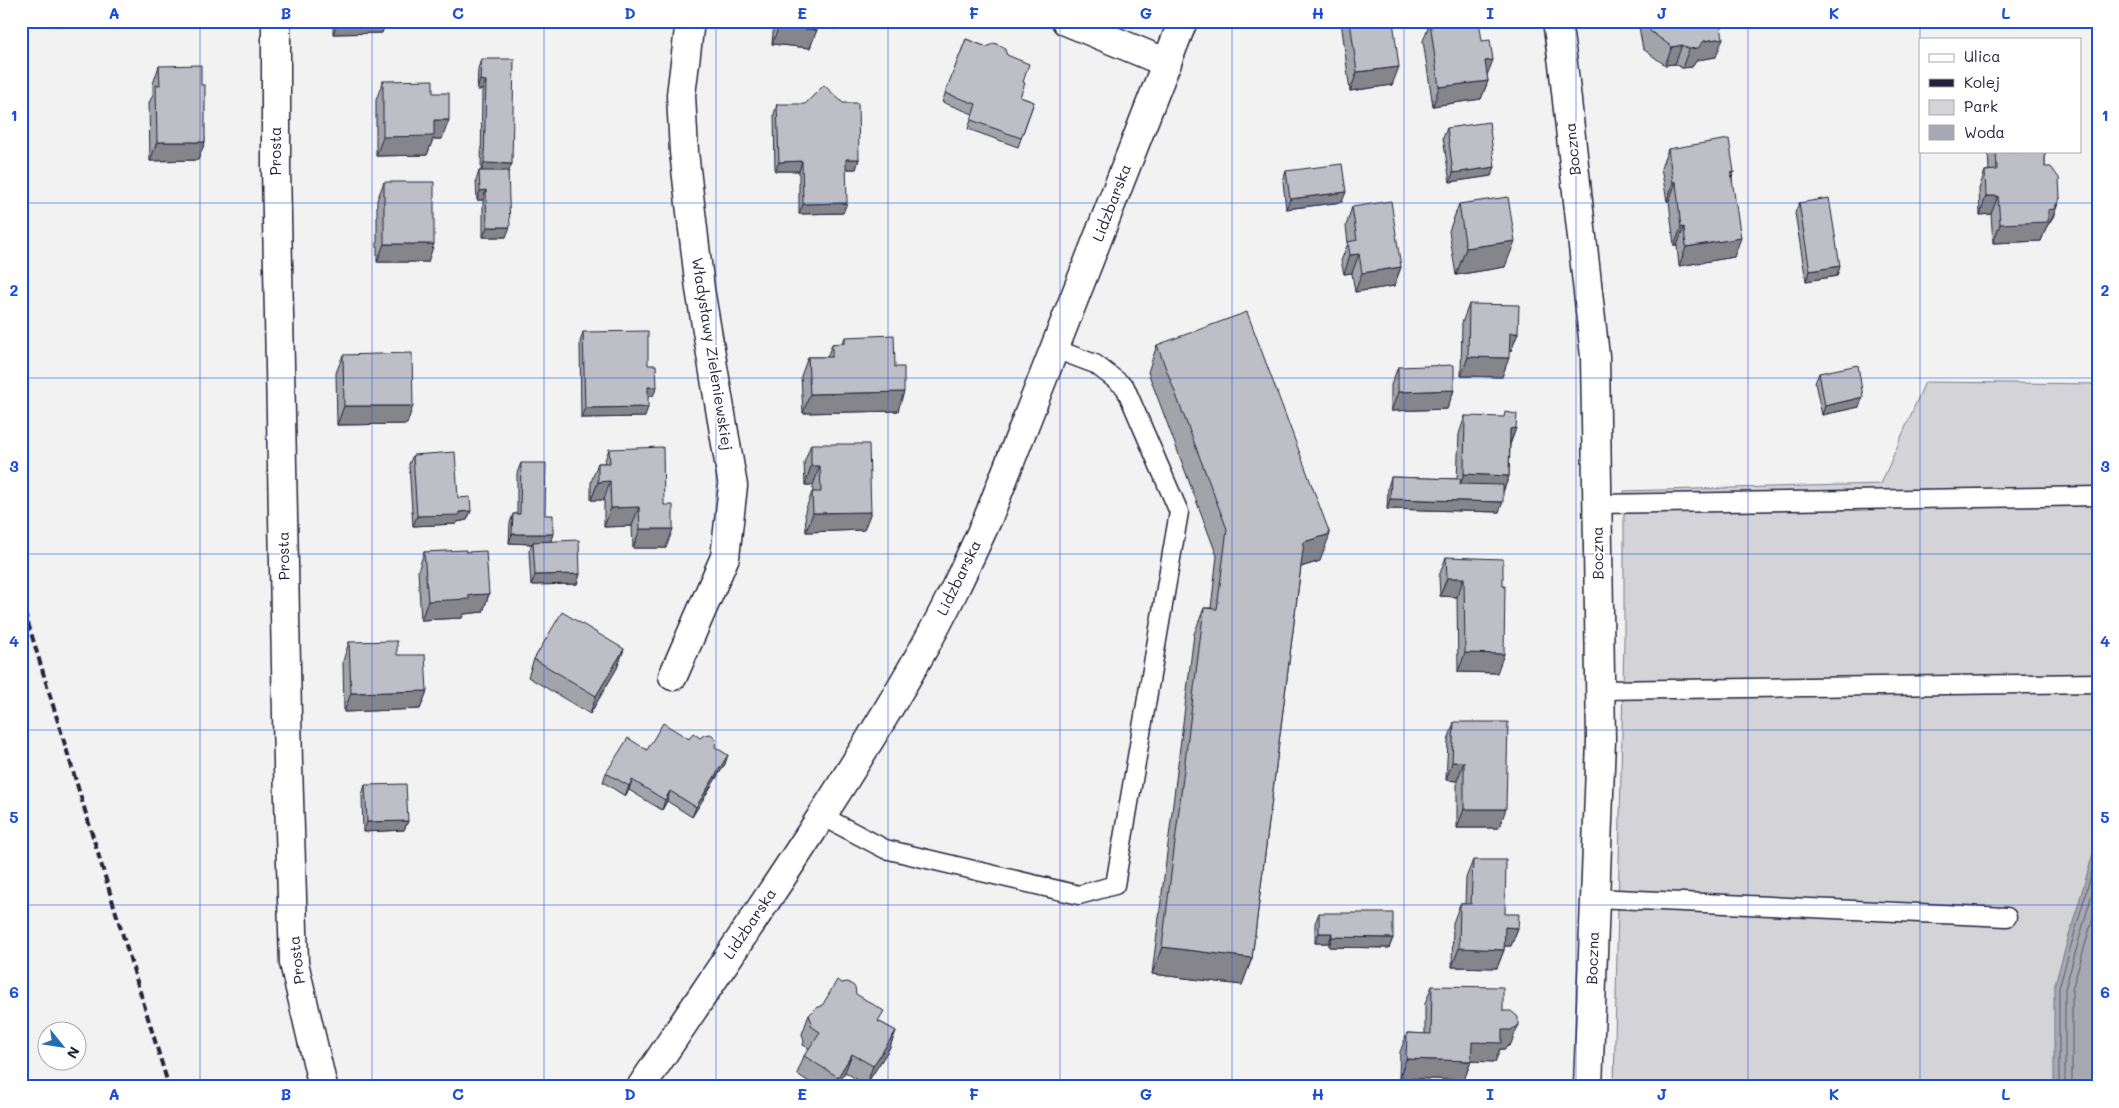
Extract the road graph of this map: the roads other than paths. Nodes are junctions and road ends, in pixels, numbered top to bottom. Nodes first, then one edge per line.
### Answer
1 (276, 21) edge
2 (690, 21) edge
3 (1066, 21) edge
4 (1183, 21) edge
5 (1557, 21) edge
6 (1167, 63) junction
7 (1055, 349) junction
8 (2098, 496) edge
9 (1598, 504) junction
10 (673, 676) dead end
11 (2098, 683) edge
12 (1600, 690) junction
13 (822, 816) junction
14 (1595, 898) junction
15 (2007, 917) dead end
16 (323, 1087) edge
17 (641, 1087) edge
18 (1588, 1087) edge

1 - 16 street, Prosta
2 - 10 street, Władysławy Zieleniewskiej
3 - 6 street
4 - 6 street, Lidzbarska
5 - 9 street, Boczna
6 - 7 street, Lidzbarska
7 - 13 street, Lidzbarska
7 - 13 lane
8 - 9 lane
9 - 12 street, Boczna
11 - 12 lane
12 - 14 street, Boczna
13 - 17 street, Lidzbarska
14 - 15 lane
14 - 18 street, Boczna

